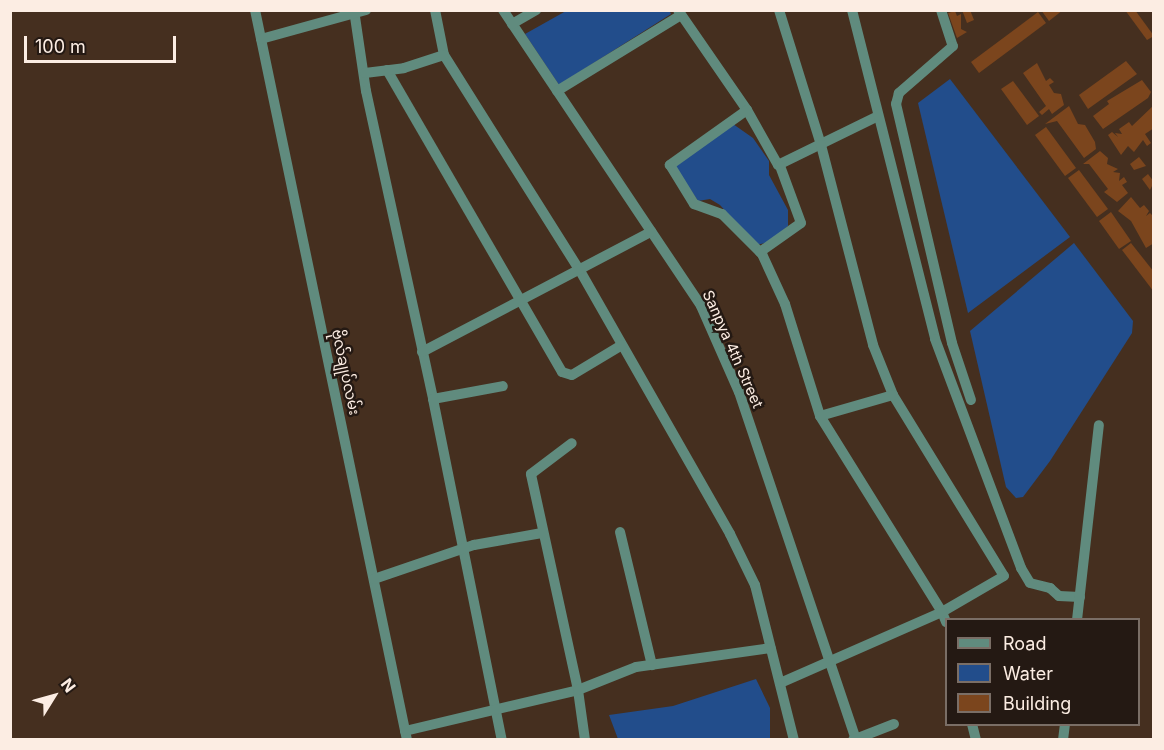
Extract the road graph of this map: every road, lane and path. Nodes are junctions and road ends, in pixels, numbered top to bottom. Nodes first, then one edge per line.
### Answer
1 (255, 10) edge
2 (435, 10) edge
3 (503, 10) edge
4 (536, 10) edge
5 (779, 10) edge
6 (852, 10) edge
7 (941, 10) edge
8 (359, 12) edge
9 (680, 13) edge
10 (512, 24) junction
11 (261, 39) junction
12 (444, 55) junction
13 (387, 70) junction
14 (365, 73) junction
15 (557, 91) junction
16 (747, 110) junction
17 (878, 116) junction
18 (821, 145) junction
19 (780, 165) junction
20 (651, 232) junction
21 (760, 252) junction
22 (580, 271) junction
23 (521, 303) junction
24 (622, 345) junction
25 (422, 352) junction
26 (503, 386) dead end
27 (893, 395) junction
28 (433, 399) junction
29 (971, 400) dead end
30 (820, 416) junction
31 (1099, 425) dead end
32 (572, 443) dead end
33 (620, 532) dead end
34 (542, 533) junction
35 (465, 548) junction
36 (1022, 568) junction
37 (1004, 576) junction
38 (374, 579) junction
39 (1080, 597) junction
40 (944, 617) edge
41 (1077, 618) edge
42 (771, 648) junction
43 (832, 662) junction
44 (652, 665) junction
45 (780, 683) junction
46 (578, 690) junction
47 (496, 711) junction
48 (894, 724) dead end
49 (406, 735) edge
50 (855, 739) edge
51 (502, 740) edge
52 (585, 740) edge
53 (794, 740) edge

1 - 11 street, ဗိုလ်ချုပ်လမ်း
2 - 12 street
3 - 10 street, Sanpya 4th Street
4 - 10 street
5 - 18 street
6 - 17 street
7 - 29 street
8 - 11 street
8 - 14 street
9 - 15 street
9 - 16 street
10 - 15 street, Sanpya 4th Street
11 - 38 street, ဗိုလ်ချုပ်လမ်း
12 - 13 street
12 - 22 street
13 - 14 street
13 - 23 street
14 - 25 street
15 - 20 street, Sanpya 4th Street
16 - 19 street
16 - 21 street
17 - 18 street
17 - 36 street
18 - 19 street
18 - 27 street
19 - 21 street
20 - 22 street
20 - 43 street, Sanpya 4th Street
21 - 30 street
22 - 23 street
22 - 24 street
23 - 24 street
23 - 25 street
24 - 42 street
25 - 28 street
26 - 28 street
27 - 30 street
27 - 37 street
28 - 35 street
30 - 40 street
31 - 39 street
32 - 34 street
33 - 44 street
34 - 35 street
34 - 46 street
35 - 38 street
35 - 47 street
36 - 37 street
36 - 39 street
37 - 40 street
38 - 49 street, ဗိုလ်ချုပ်လမ်း
39 - 41 street
40 - 43 street
42 - 44 street
42 - 45 street
43 - 45 street
43 - 50 street, Sanpya 4th Street
44 - 46 street
45 - 53 street
46 - 47 street
46 - 52 street
47 - 49 street
47 - 51 street
48 - 50 street

